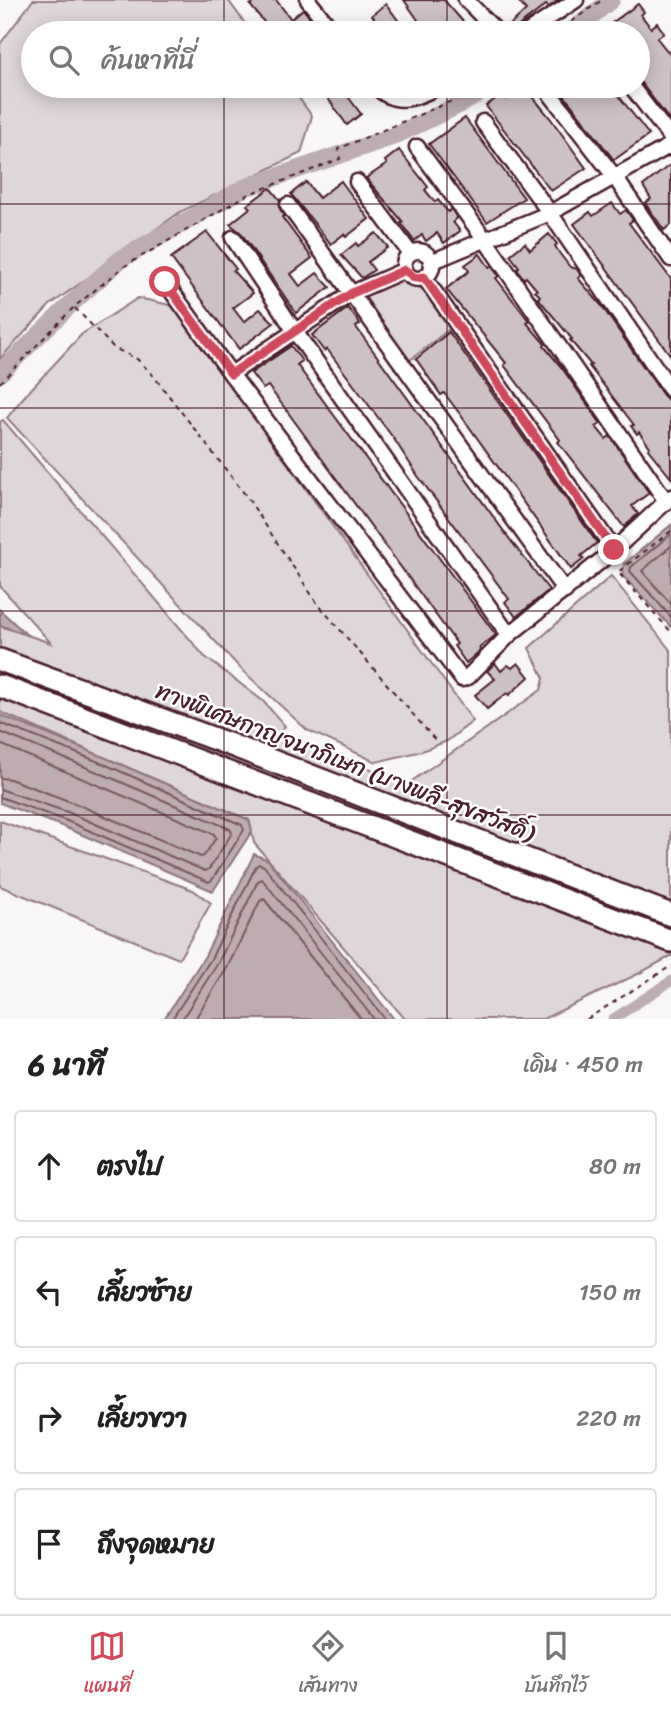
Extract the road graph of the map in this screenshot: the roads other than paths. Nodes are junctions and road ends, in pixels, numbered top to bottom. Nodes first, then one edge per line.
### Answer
1 (308, 0) edge
2 (466, 0) edge
3 (576, 0) edge
4 (325, 21) edge
5 (486, 21) edge
6 (544, 21) edge
7 (553, 98) edge
8 (640, 98) edge
9 (483, 122) dead end
10 (671, 138) edge
11 (671, 145) edge
12 (417, 147) dead end
13 (614, 176) junction
14 (358, 181) dead end
15 (288, 205) dead end
16 (550, 213) junction
17 (233, 238) dead end
18 (484, 238) junction
19 (410, 253) junction
20 (671, 259) edge
21 (432, 261) junction
22 (405, 270) junction
23 (424, 277) junction
24 (165, 282) dead end
25 (352, 293) junction
26 (294, 330) junction
27 (231, 374) junction
28 (671, 390) edge
29 (668, 499) edge
30 (614, 550) junction
31 (565, 591) junction
32 (509, 635) junction
33 (0, 660) edge
34 (0, 686) edge
35 (671, 915) edge
36 (671, 941) edge

1 - 4 street
2 - 5 street
3 - 6 street
7 - 13 street
8 - 10 street
9 - 16 street
11 - 13 street
12 - 18 street
13 - 16 street
13 - 20 street
14 - 19 street
15 - 25 street
16 - 18 street
16 - 28 street
17 - 26 street
18 - 21 street
18 - 29 street
19 - 21 street
19 - 22 street
21 - 23 street
22 - 23 street
22 - 25 street
23 - 30 street
24 - 27 street
25 - 26 street
25 - 31 street
26 - 27 street
26 - 32 street
27 - 32 street
29 - 30 street
30 - 31 street
31 - 32 street
33 - 35 highway, ทางพิเศษกาญจนาภิเษก (บางพลี-สุขสวัสดิ์)
34 - 36 highway

